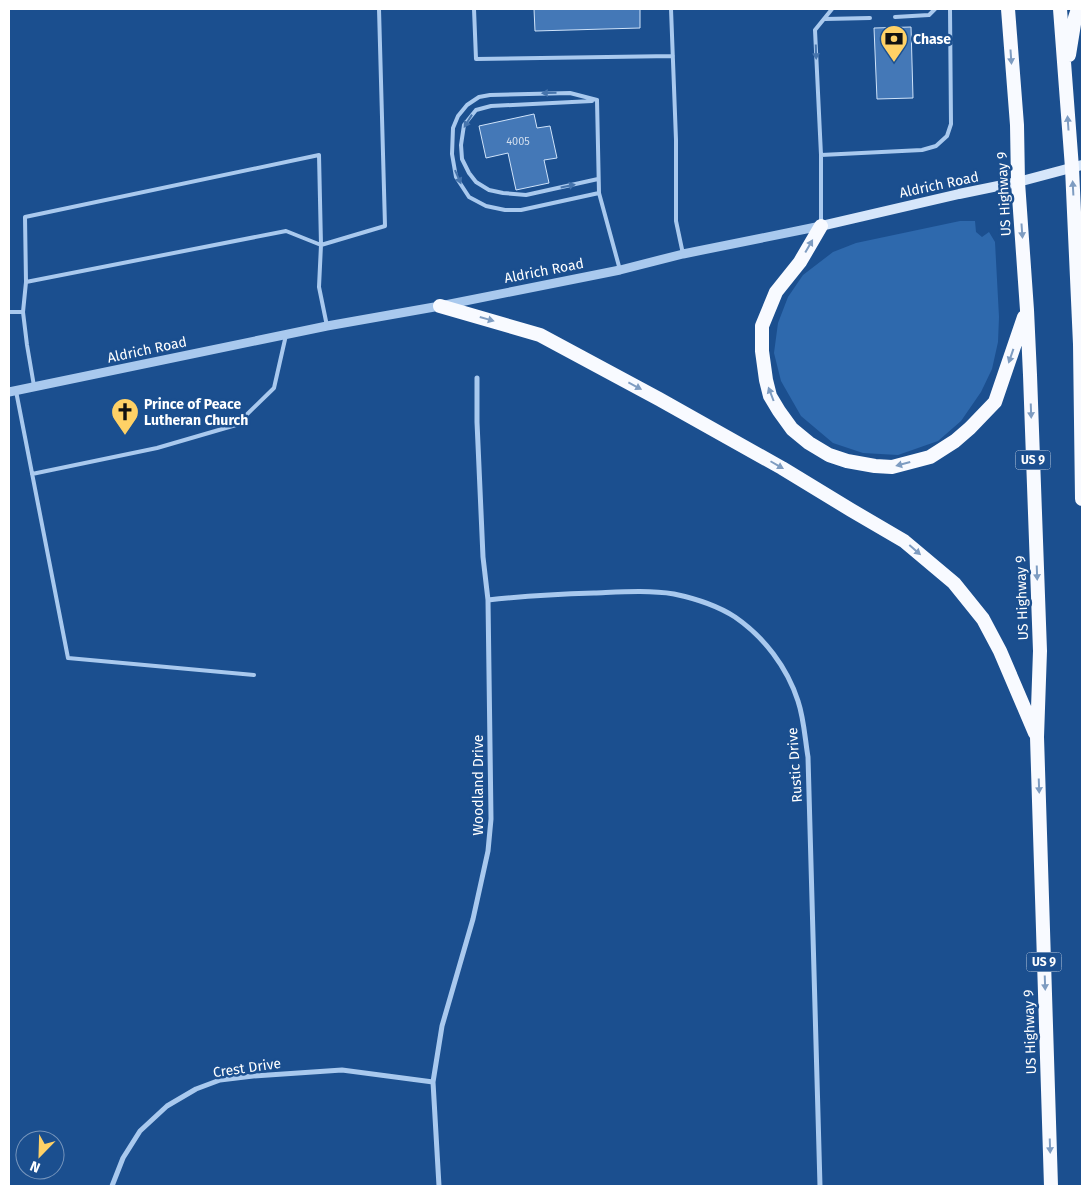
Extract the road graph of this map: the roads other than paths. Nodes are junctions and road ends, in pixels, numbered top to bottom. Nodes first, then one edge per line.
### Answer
1 (379, 9) edge
2 (474, 9) edge
3 (671, 9) edge
4 (832, 9) edge
5 (935, 9) edge
6 (950, 9) edge
7 (1008, 9) edge
8 (1060, 9) edge
9 (1078, 9) edge
10 (895, 17) dead end
11 (870, 18) dead end
12 (824, 19) junction
13 (673, 56) junction
14 (1065, 78) junction
15 (597, 100) junction
16 (821, 155) junction
17 (1077, 167) edge
18 (598, 179) junction
19 (1018, 182) junction
20 (599, 193) junction
21 (821, 226) junction
22 (321, 245) junction
23 (683, 254) junction
24 (620, 270) junction
25 (26, 282) junction
26 (440, 306) junction
27 (1027, 310) junction
28 (9, 312) edge
29 (23, 312) junction
30 (327, 326) junction
31 (286, 335) junction
32 (1081, 345) edge
33 (477, 378) dead end
34 (34, 387) junction
35 (12, 392) edge
36 (1082, 403) edge
37 (32, 474) junction
38 (1082, 499) edge
39 (488, 600) junction
40 (254, 675) dead end
41 (1037, 737) junction
42 (434, 1082) junction
43 (112, 1186) edge
44 (439, 1186) edge
45 (820, 1186) edge
46 (1051, 1186) edge

1 - 22 lane
2 - 13 lane
3 - 13 lane
4 - 12 lane
5 - 10 lane
6 - 16 lane
7 -> 19 highway, US Highway 9 / US 9
8 - 14 highway
9 - 14 highway
11 - 12 lane
12 -> 16 lane
13 - 23 lane
17 -> 14 highway
15 - 18 lane
15 -> 18 lane
15 -> 20 lane
16 - 21 lane
17 - 19 main road, Aldrich Road
32 -> 17 highway
18 - 20 lane
19 - 21 main road, Aldrich Road
19 -> 27 highway, US Highway 9 / US 9
20 - 24 lane
21 - 23 street, Aldrich Road
27 -> 21 highway
22 - 25 lane
22 - 25 lane
22 - 30 lane
23 - 24 street, Aldrich Road
24 - 26 street, Aldrich Road
25 - 29 lane
26 - 30 street, Aldrich Road
26 -> 41 highway
27 -> 41 highway, US Highway 9 / US 9
28 - 29 lane
29 - 34 lane
30 - 31 street, Aldrich Road
31 - 34 street, Aldrich Road
31 - 37 lane
32 - 36 highway
33 - 39 street, Woodland Drive
34 - 35 street, Aldrich Road
35 - 37 lane
36 - 38 highway
37 - 40 lane
39 - 42 street, Woodland Drive
39 - 45 street, Rustic Drive
41 -> 46 highway, US Highway 9 / US 9
42 - 43 street, Crest Drive
42 - 44 street, Woodland Drive

